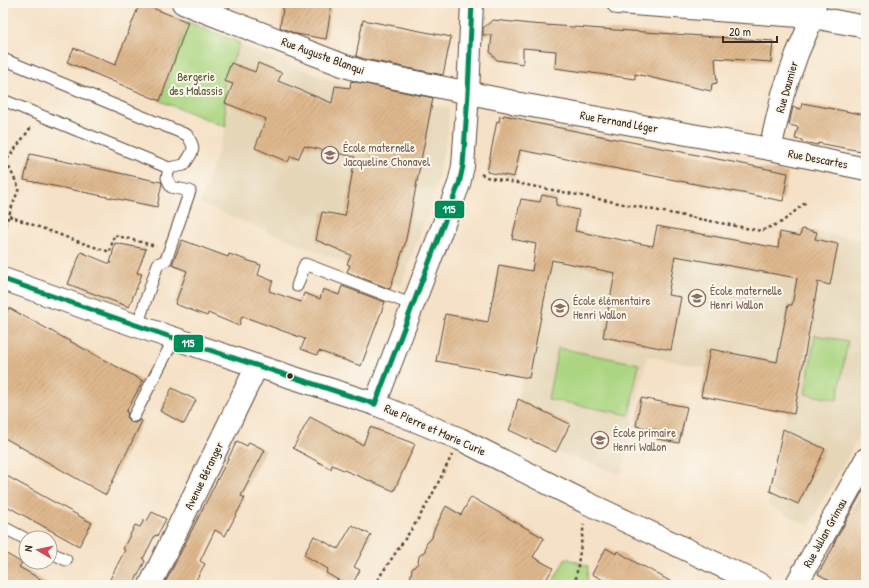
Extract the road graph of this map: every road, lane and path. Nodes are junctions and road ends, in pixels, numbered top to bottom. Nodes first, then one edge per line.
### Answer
1 (183, 3) edge
2 (472, 3) edge
3 (618, 3) edge
4 (814, 10) edge
5 (866, 27) edge
6 (3, 60) edge
7 (468, 93) junction
8 (3, 100) edge
9 (41, 116) junction
10 (770, 149) junction
11 (463, 166) junction
12 (169, 168) junction
13 (866, 169) edge
14 (806, 202) dead end
15 (9, 216) junction
16 (3, 231) edge
17 (170, 250) junction
18 (3, 279) edge
19 (297, 286) dead end
20 (413, 305) junction
21 (137, 326) junction
22 (174, 339) junction
23 (257, 366) junction
24 (375, 404) junction
25 (134, 416) dead end
26 (460, 439) junction
27 (866, 459) edge
28 (587, 503) junction
29 (3, 527) edge
30 (18, 535) edge
31 (58, 556) edge
32 (66, 560) dead end
33 (150, 585) edge
34 (374, 585) edge
35 (575, 585) edge
36 (762, 585) edge
37 (796, 585) edge

1 - 7 street, Rue Auguste Blanqui
2 - 7 street
3 - 4 street
4 - 5 street
4 - 10 street, Rue Daumier
6 - 12 lane
7 - 10 street, Rue Fernand Léger
7 - 11 street
8 - 9 lane
9 - 12 lane
9 - 15 path
10 - 13 street, Rue Descartes
11 - 14 path
11 - 20 street
12 - 17 lane
15 - 16 path
15 - 17 path
17 - 21 lane
18 - 21 street, Rue Pierre et Marie Curie
19 - 20 lane
20 - 24 street
21 - 22 street, Rue Pierre et Marie Curie
22 - 23 street, Rue Pierre et Marie Curie
22 - 25 lane
23 - 24 street, Rue Pierre et Marie Curie
23 - 33 street, Avenue Béranger
24 - 26 street, Rue Pierre et Marie Curie
26 - 28 street, Rue Pierre et Marie Curie
26 - 34 path
27 - 37 street, Rue Julian Grimau
28 - 35 path
28 - 36 street, Rue Pierre et Marie Curie
29 - 30 lane
31 - 32 lane

